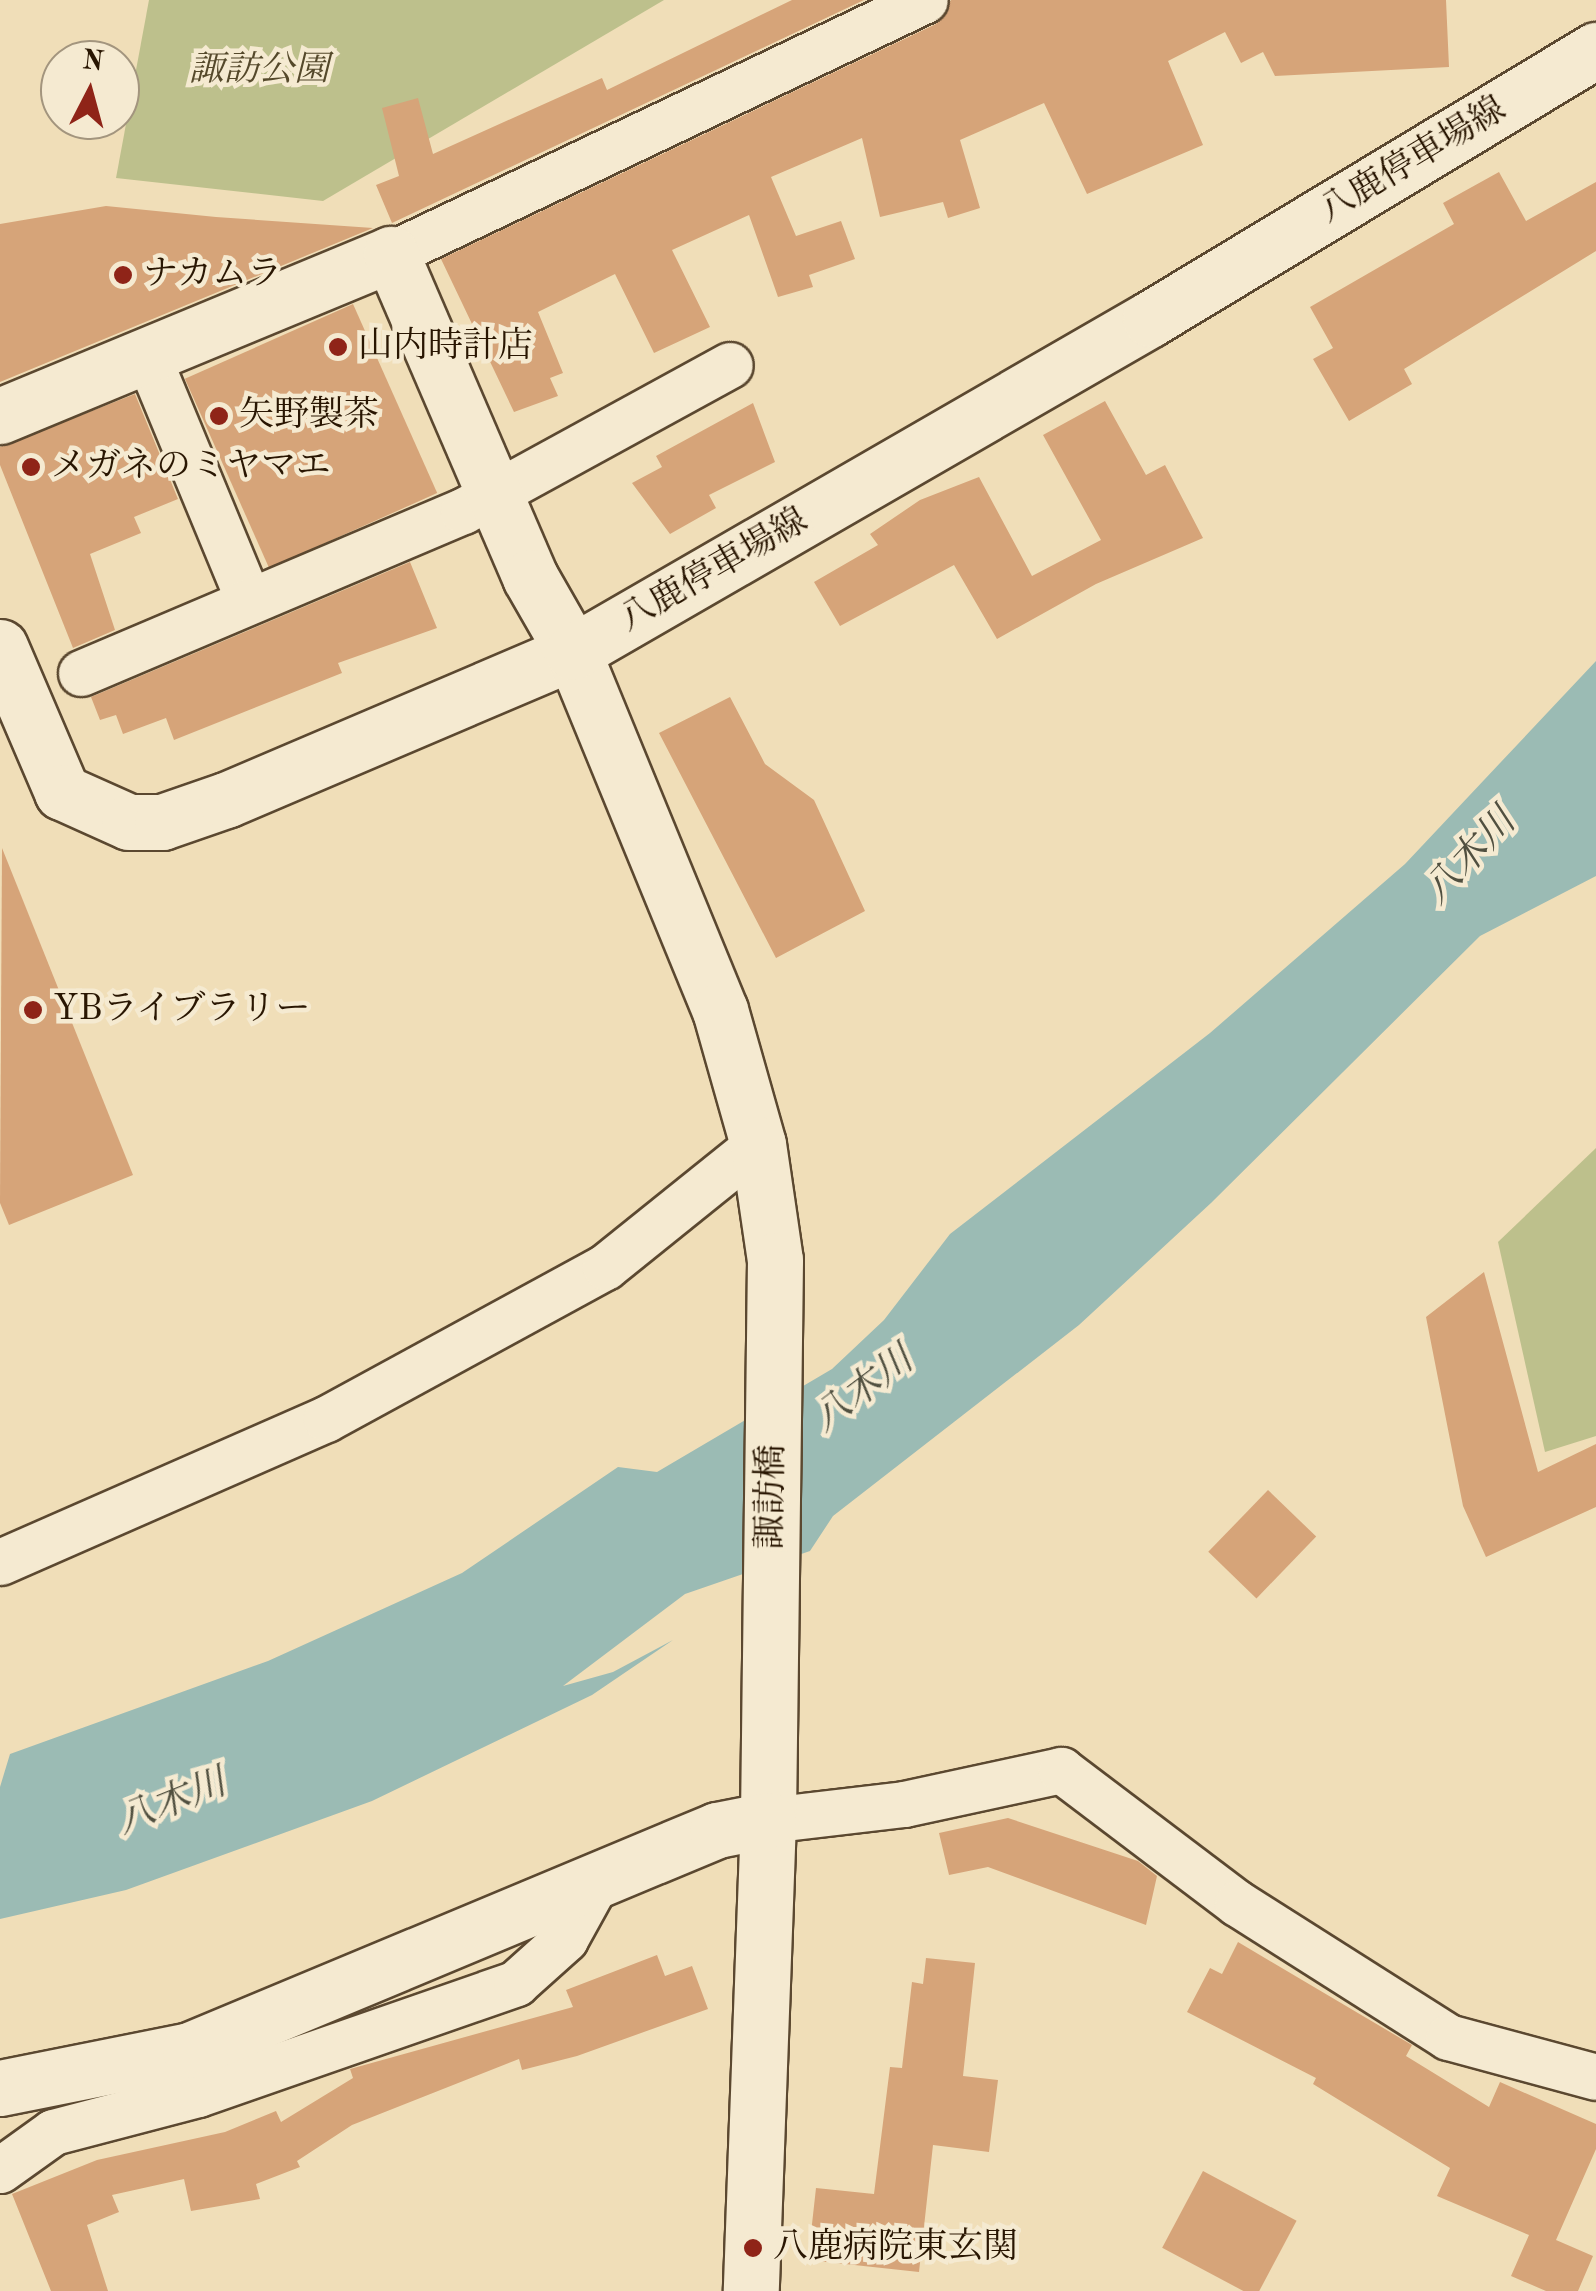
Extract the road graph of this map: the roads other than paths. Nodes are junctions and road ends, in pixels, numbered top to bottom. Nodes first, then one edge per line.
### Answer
1 (924, 0) edge
2 (1596, 50) edge
3 (391, 254) junction
4 (147, 354) junction
5 (730, 365) dead end
6 (0, 416) edge
7 (493, 489) junction
8 (249, 600) junction
9 (0, 647) edge
10 (572, 652) junction
11 (81, 674) dead end
12 (760, 1158) junction
13 (0, 1562) edge
14 (768, 1820) junction
15 (597, 1881) junction
16 (1596, 2078) edge
17 (0, 2088) edge
18 (0, 2170) edge
19 (751, 2291) edge

1 - 3 street
2 - 10 street, 八鹿停車場線
3 - 4 street
3 - 7 street
4 - 6 street
4 - 8 street
5 - 7 street
7 - 8 street
7 - 10 street
8 - 11 street
9 - 10 street, 八鹿停車場線
10 - 12 street, 諏訪橋
12 - 13 street
12 - 14 street, 諏訪橋
14 - 15 street
14 - 16 street
14 - 19 street, 諏訪橋
15 - 17 street
15 - 18 street

